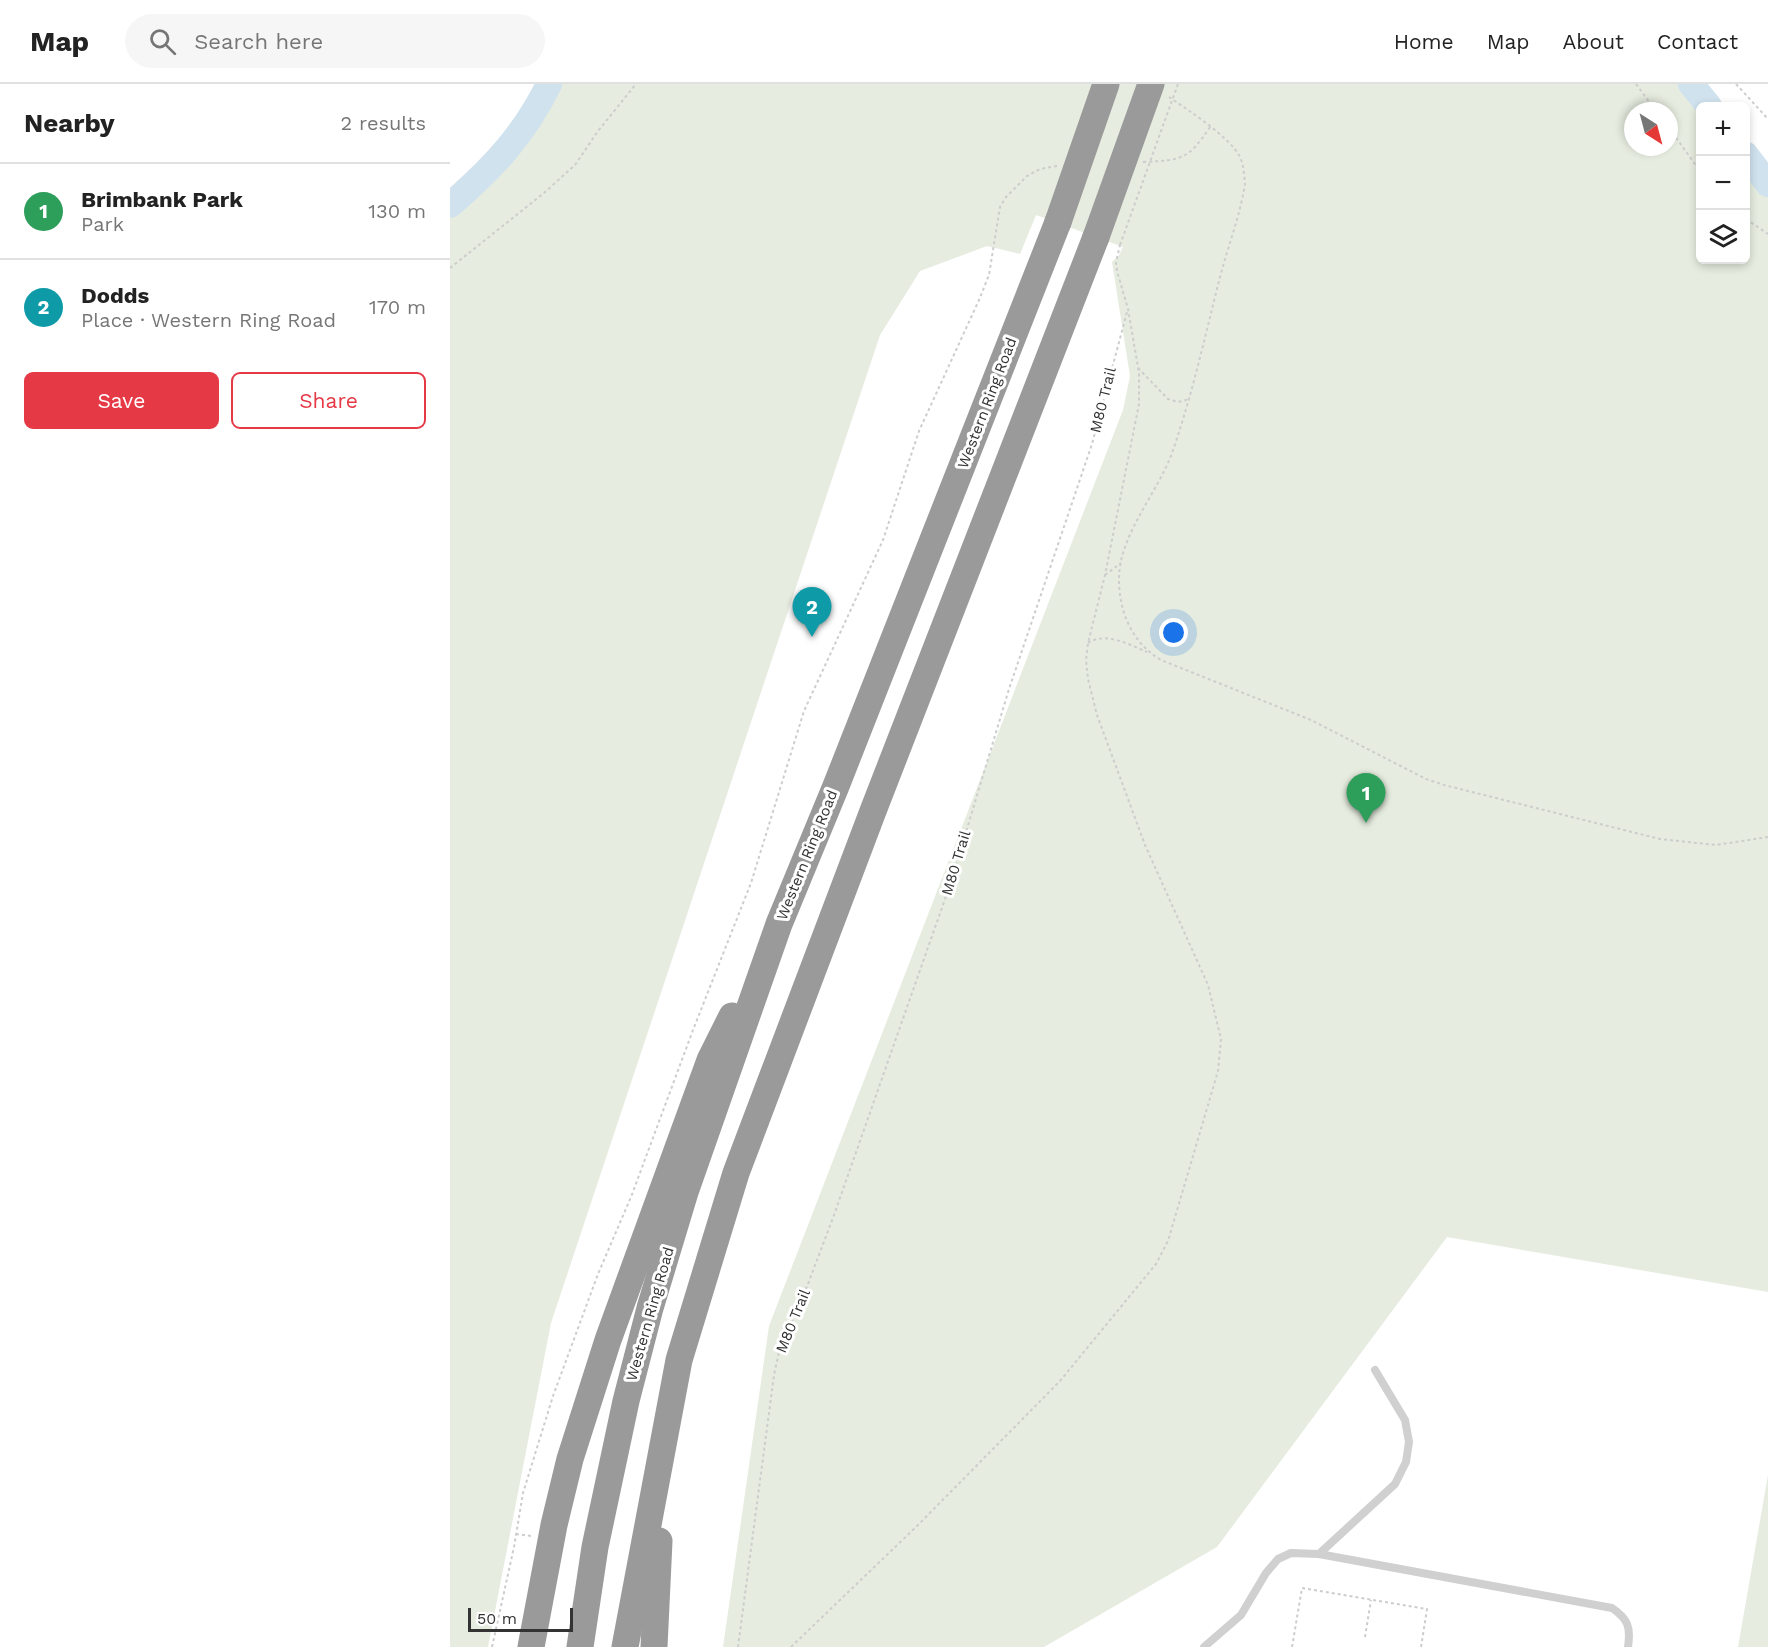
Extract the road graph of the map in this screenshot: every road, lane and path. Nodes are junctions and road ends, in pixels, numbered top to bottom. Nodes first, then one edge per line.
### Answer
1 (636, 84) edge
2 (1107, 84) edge
3 (1178, 84) edge
4 (1636, 84) edge
5 (1736, 84) edge
6 (1160, 91) edge
7 (1649, 102) edge
8 (1768, 118) edge
9 (1210, 127) junction
10 (1678, 140) edge
11 (1133, 162) dead end
12 (1696, 164) edge
13 (1062, 165) dead end
14 (1750, 222) edge
15 (1768, 234) edge
16 (1108, 241) junction
17 (450, 268) edge
18 (1128, 309) junction
19 (1138, 368) junction
20 (1189, 398) junction
21 (1121, 563) junction
22 (1105, 575) junction
23 (1088, 644) junction
24 (1149, 653) junction
25 (1768, 837) edge
26 (779, 924) junction
27 (1376, 1370) dead end
28 (667, 1429) junction
29 (1319, 1554) junction
30 (1371, 1600) junction
31 (1365, 1637) dead end
32 (492, 1647) edge
33 (531, 1647) edge
34 (580, 1647) edge
35 (625, 1647) edge
36 (654, 1647) edge
37 (738, 1647) edge
38 (791, 1647) edge
39 (1204, 1647) edge
40 (1292, 1647) edge
41 (1421, 1647) edge
42 (1628, 1647) edge

1 - 17 path
2 - 26 highway, Western Ring Road, bridge
3 - 16 path, bridge
4 - 7 path
5 - 8 path
6 - 9 path
6 - 16 highway, bridge
9 - 11 path
9 - 20 path
10 - 12 path
13 - 32 path
14 - 15 path
16 - 18 path
16 - 28 highway
18 - 19 path
18 - 37 path, M80 Trail
19 - 20 path
19 - 22 path
20 - 21 path
21 - 22 path
21 - 24 path
22 - 23 path
23 - 24 path
23 - 38 path
24 - 25 path
26 - 33 highway
26 - 34 highway, Western Ring Road
27 - 29 lane
28 - 35 highway
28 - 36 highway
29 - 39 lane
29 - 42 lane
30 - 31 path
30 - 40 path
30 - 41 path

